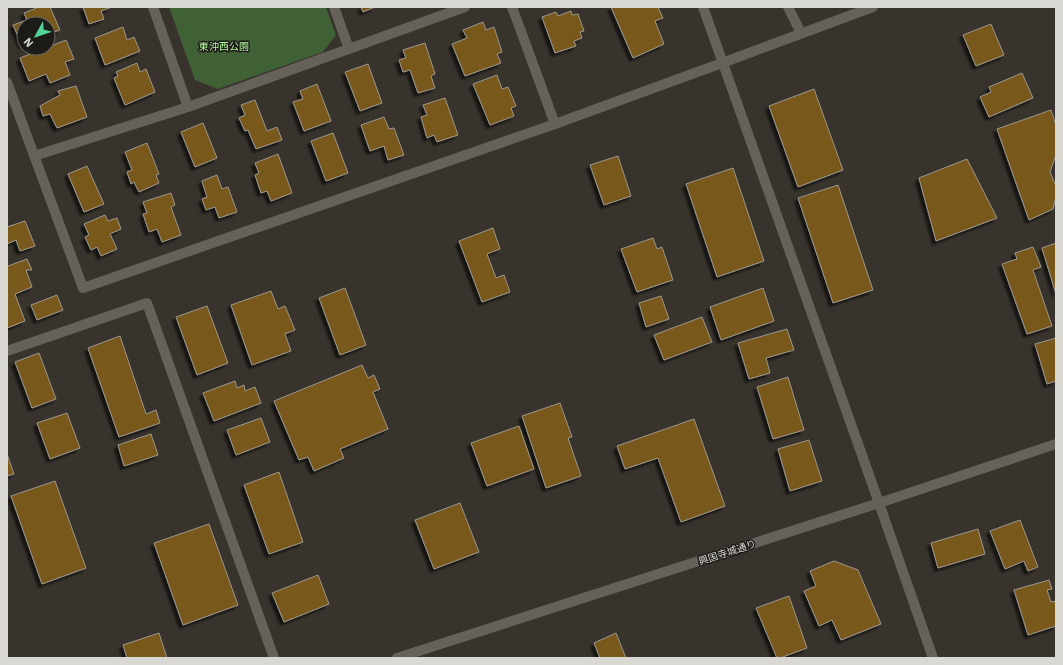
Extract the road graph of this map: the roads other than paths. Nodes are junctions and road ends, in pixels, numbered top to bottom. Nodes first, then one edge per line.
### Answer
1 (153, 7) edge
2 (334, 7) edge
3 (465, 7) edge
4 (512, 7) edge
5 (703, 7) edge
6 (788, 7) edge
7 (873, 7) edge
8 (801, 33) junction
9 (349, 50) junction
10 (722, 62) junction
11 (7, 82) edge
12 (188, 107) junction
13 (555, 124) junction
14 (34, 156) junction
15 (7, 351) edge
16 (1056, 444) edge
17 (879, 503) junction
18 (274, 658) edge
19 (397, 658) edge
20 (933, 658) edge

1 - 12 street
2 - 9 street
3 - 9 street
4 - 13 street
5 - 10 street
6 - 8 street
7 - 8 street
8 - 10 street
9 - 12 street
10 - 13 street
10 - 17 street
11 - 14 street
12 - 14 street
13 - 14 street
15 - 18 street
16 - 17 street, 興国寺城通り
17 - 19 street, 興国寺城通り
17 - 20 street

